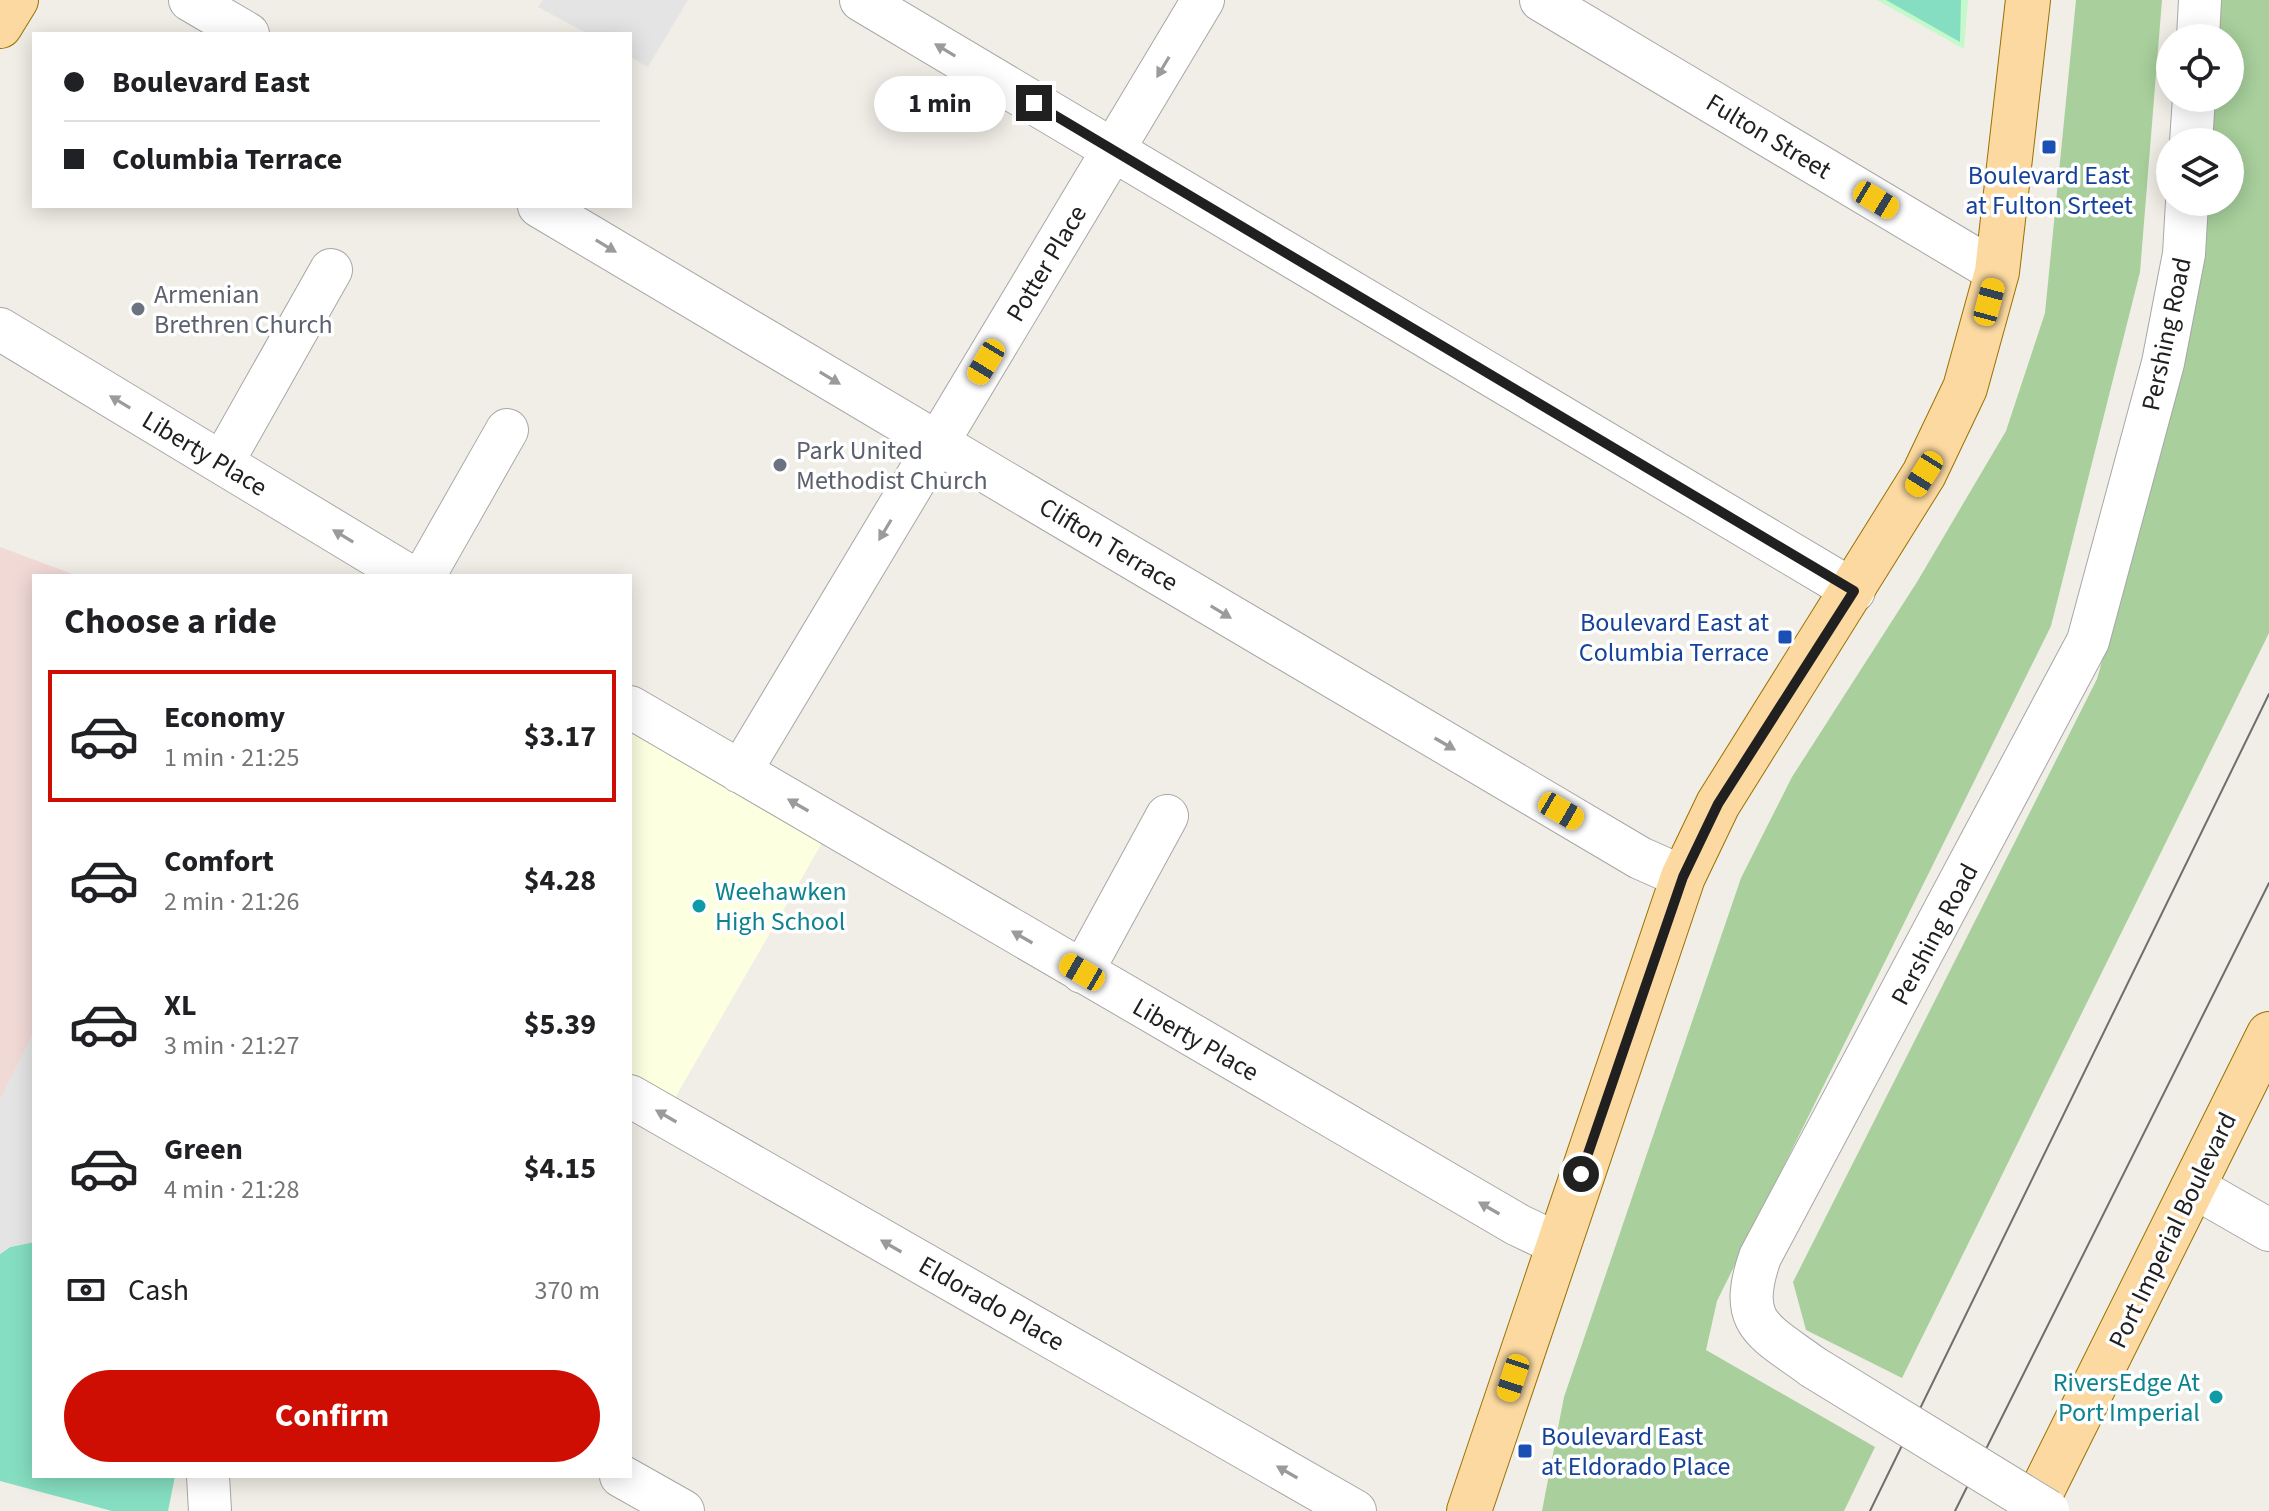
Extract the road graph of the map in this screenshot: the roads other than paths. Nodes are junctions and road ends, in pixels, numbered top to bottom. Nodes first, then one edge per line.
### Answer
1 (16, 0) edge
2 (190, 0) edge
3 (861, 0) edge
4 (1203, 0) edge
5 (1541, 0) edge
6 (2028, 0) edge
7 (2200, 0) edge
8 (2199, 24) edge
9 (0, 26) edge
10 (245, 32) edge
11 (1113, 150) junction
12 (542, 208) edge
13 (2186, 216) edge
14 (331, 270) dead end
15 (1997, 272) junction
16 (0, 329) edge
17 (507, 430) dead end
18 (939, 441) junction
19 (222, 463) junction
20 (393, 571) edge
21 (425, 574) edge
22 (1854, 591) junction
23 (632, 708) edge
24 (740, 772) junction
25 (1167, 816) dead end
26 (1683, 877) junction
27 (1082, 972) junction
28 (2269, 1034) edge
29 (632, 1097) edge
30 (2194, 1187) junction
31 (2269, 1230) edge
32 (1558, 1244) junction
33 (208, 1478) edge
34 (625, 1478) edge
35 (210, 1511) edge
36 (683, 1511) edge
37 (1355, 1511) edge
38 (1469, 1511) edge
39 (2032, 1511) edge
40 (2048, 1511) edge

1 - 9 main road
2 - 10 street
11 -> 3 street
4 -> 11 street, Potter Place
5 - 15 street, Fulton Street
6 - 15 main road
7 - 8 street
11 - 18 street, Potter Place
11 - 22 street
12 -> 18 street, Clifton Terrace
13 - 40 street, Pershing Road, bridge
14 - 19 street
15 - 22 main road
19 -> 16 street, Liberty Place
17 - 21 street
18 -> 24 street, Potter Place
18 -> 26 street, Clifton Terrace
20 -> 19 street, Liberty Place
22 - 26 main road
23 - 24 street, Liberty Place
27 -> 24 street, Liberty Place
25 - 27 street
26 - 32 main road
32 -> 27 street, Liberty Place
28 - 30 main road, Port Imperial Boulevard
37 -> 29 street, Eldorado Place
30 - 31 street
30 - 39 main road, Port Imperial Boulevard
32 - 38 main road
33 - 35 street
34 - 36 street

